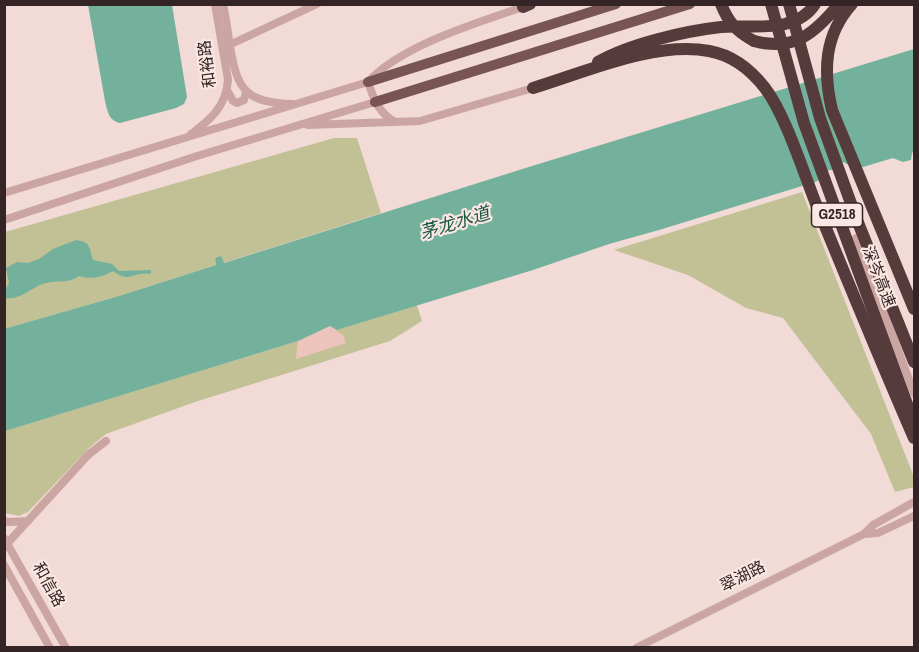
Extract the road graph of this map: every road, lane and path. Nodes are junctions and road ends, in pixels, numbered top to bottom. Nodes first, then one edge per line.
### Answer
1 (215, 4) edge
2 (223, 4) edge
3 (317, 4) edge
4 (616, 4) edge
5 (690, 4) edge
6 (721, 4) edge
7 (771, 4) edge
8 (789, 4) edge
9 (815, 4) edge
10 (839, 4) edge
11 (852, 4) edge
12 (526, 6) edge
13 (226, 47) junction
14 (572, 76) junction
15 (368, 82) junction
16 (533, 88) joint
17 (227, 90) junction
18 (246, 91) junction
19 (375, 102) junction
20 (303, 104) junction
21 (397, 123) junction
22 (296, 125) junction
23 (185, 139) junction
24 (4, 194) edge
25 (4, 220) edge
26 (856, 238) dead end
27 (871, 278) junction
28 (915, 309) edge
29 (915, 360) edge
30 (915, 393) edge
31 (915, 423) edge
32 (915, 438) edge
33 (106, 441) dead end
34 (915, 502) edge
35 (915, 516) edge
36 (4, 521) edge
37 (28, 521) junction
38 (864, 534) junction
39 (6, 543) edge
40 (4, 565) edge
41 (4, 580) edge
42 (19, 591) junction
43 (50, 648) edge
44 (66, 648) edge
45 (636, 648) edge

1 - 13 street, 和裕路
2 - 13 street, 和裕路
3 - 13 street
4 - 15 main road
5 - 19 main road
6 - 10 highway, bridge
7 - 31 highway, 深岑高速 / G2518, bridge
8 - 29 highway, 深岑高速 / G2518, bridge
9 - 14 highway, bridge
11 - 28 highway
12 - 15 street
13 - 17 street, 和裕路
13 - 18 street, 和裕路
14 - 16 highway
14 - 32 highway
15 - 19 street
15 - 20 street
16 - 21 street
17 - 18 street
17 - 23 street, 和裕路
18 - 20 street
19 - 21 street
19 - 22 street
20 - 23 street
21 - 22 street
22 - 25 street
23 - 24 street
26 - 27 street
27 - 29 street
27 - 30 street
33 - 37 street
34 - 38 street, 翠湖路
35 - 38 street, 翠湖路
36 - 37 street
37 - 39 street
38 - 45 street, 翠湖路
39 - 44 street, 和信路
40 - 42 street, 和信路
41 - 42 street
42 - 43 street, 和信路

